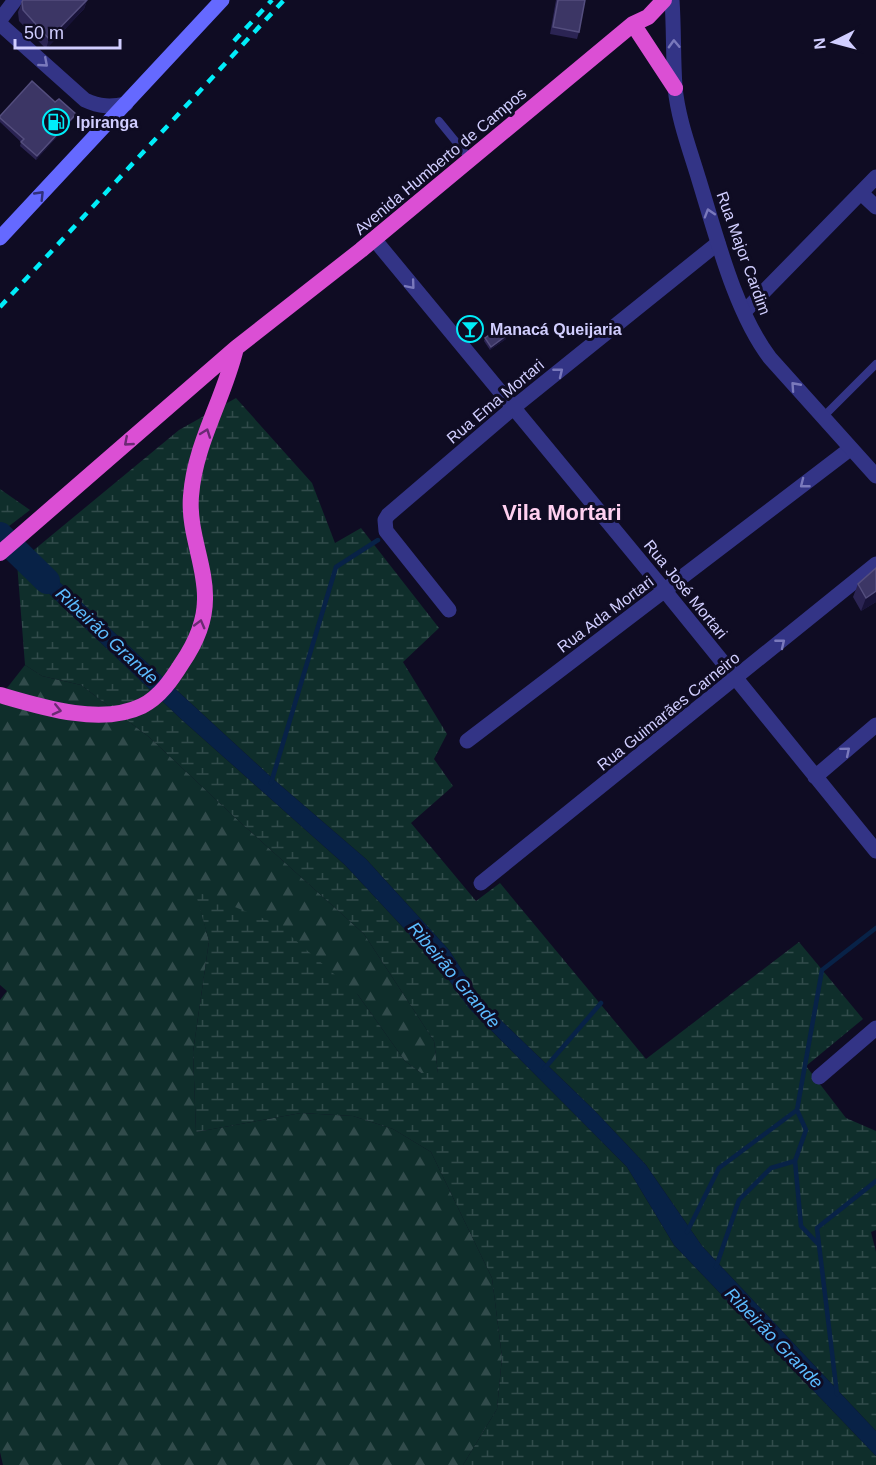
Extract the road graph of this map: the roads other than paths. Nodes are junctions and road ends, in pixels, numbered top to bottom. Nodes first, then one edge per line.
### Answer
1 (15, 0) edge
2 (222, 0) edge
3 (664, 0) edge
4 (672, 0) edge
5 (0, 20) edge
6 (0, 24) edge
7 (633, 24) junction
8 (675, 88) junction
9 (126, 104) junction
10 (439, 121) dead end
11 (471, 160) junction
12 (876, 177) edge
13 (861, 193) junction
14 (876, 207) edge
15 (0, 238) edge
16 (374, 239) junction
17 (718, 243) junction
18 (744, 312) junction
19 (236, 348) junction
20 (876, 364) edge
21 (513, 408) junction
22 (823, 417) junction
23 (850, 448) junction
24 (876, 476) edge
25 (0, 554) edge
26 (876, 564) edge
27 (665, 591) junction
28 (449, 610) dead end
29 (736, 680) junction
30 (0, 695) edge
31 (876, 725) edge
32 (467, 741) dead end
33 (815, 777) junction
34 (876, 851) edge
35 (481, 883) dead end
36 (876, 1028) edge
37 (819, 1077) dead end

1 - 5 street
2 - 9 main road
3 - 7 highway, Avenida Humberto de Campos
8 -> 4 street, Rua Major Cardim
6 -> 9 street
7 - 8 highway
7 - 11 highway, Avenida Humberto de Campos
17 -> 8 street, Rua Major Cardim
15 -> 9 main road
10 - 11 lane
11 - 16 highway, Avenida Humberto de Campos
12 - 13 street
13 - 14 street
13 - 18 street
16 - 19 highway, Avenida Humberto de Campos
16 -> 21 street, Rua José Mortari
17 - 18 street, Rua Major Cardim
21 -> 17 street, Rua Ema Mortari
22 -> 18 street, Rua Major Cardim
19 -> 25 highway, Avenida Humberto de Campos
30 -> 19 highway
20 - 22 lane
21 - 27 street, Rua José Mortari
21 - 28 street, Rua Ema Mortari
22 - 23 street, Rua Major Cardim
23 - 24 street, Rua Major Cardim
23 -> 27 street, Rua Ada Mortari
29 -> 26 street, Rua Guimarães Carneiro
27 - 29 street, Rua José Mortari
27 - 32 street, Rua Ada Mortari
29 - 33 street, Rua José Mortari
29 - 35 street, Rua Guimarães Carneiro
33 -> 31 street
33 - 34 street, Rua José Mortari
36 - 37 street

